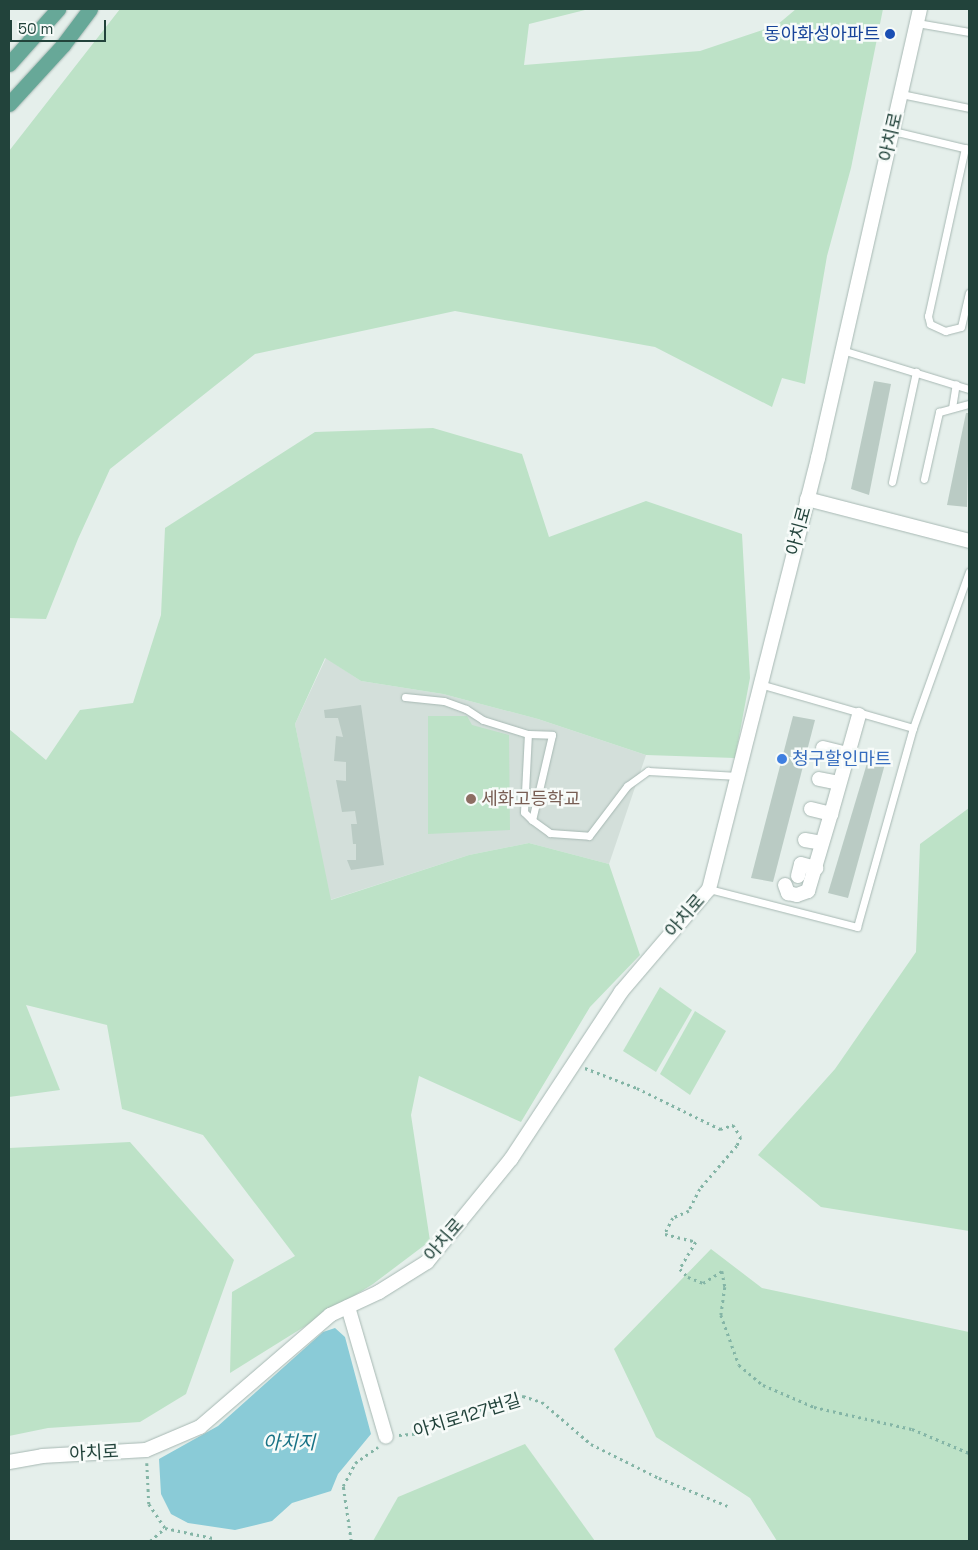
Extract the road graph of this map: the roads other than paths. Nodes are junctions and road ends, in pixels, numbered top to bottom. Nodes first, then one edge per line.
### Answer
1 (58, 9) edge
2 (90, 9) edge
3 (918, 16) edge
4 (969, 32) edge
5 (9, 64) edge
6 (901, 94) junction
7 (9, 104) edge
8 (969, 108) edge
9 (893, 131) junction
10 (967, 148) edge
11 (969, 293) edge
12 (842, 350) junction
13 (916, 372) junction
14 (956, 384) junction
15 (969, 389) edge
16 (969, 404) edge
17 (952, 408) junction
18 (924, 479) dead end
19 (892, 482) dead end
20 (807, 499) junction
21 (969, 541) edge
22 (969, 572) edge
23 (759, 684) junction
24 (405, 697) dead end
25 (859, 715) junction
26 (913, 728) junction
27 (528, 734) junction
28 (823, 748) dead end
29 (847, 754) junction
30 (738, 776) junction
31 (819, 779) dead end
32 (839, 783) junction
33 (811, 809) dead end
34 (831, 814) junction
35 (532, 820) junction
36 (805, 840) dead end
37 (822, 843) junction
38 (816, 868) junction
39 (798, 876) dead end
40 (785, 885) dead end
41 (709, 889) junction
42 (348, 1307) junction
43 (386, 1436) road end
44 (9, 1462) edge

1 - 5 main road
2 - 7 main road
3 - 4 lane
3 - 6 street, 아치로
6 - 8 lane
6 - 9 street, 아치로
9 - 10 lane
9 - 12 street, 아치로
10 - 11 lane
12 - 13 lane
12 - 20 street, 아치로
13 - 14 lane
13 - 19 lane
14 - 15 lane
14 - 17 lane
16 - 17 lane
17 - 18 lane
20 - 21 street
20 - 23 street, 아치로
22 - 26 lane
23 - 25 lane
23 - 30 street, 아치로
24 - 27 lane
25 - 26 lane
25 - 29 street
26 - 41 lane
27 - 35 lane
27 - 35 lane
28 - 29 street
29 - 32 street
30 - 35 lane
30 - 41 street, 아치로
31 - 32 street
32 - 34 street
33 - 34 street
34 - 37 street
36 - 37 street
37 - 38 street
38 - 39 street
38 - 40 street
41 - 42 street, 아치로
42 - 43 street
42 - 44 street, 아치로

